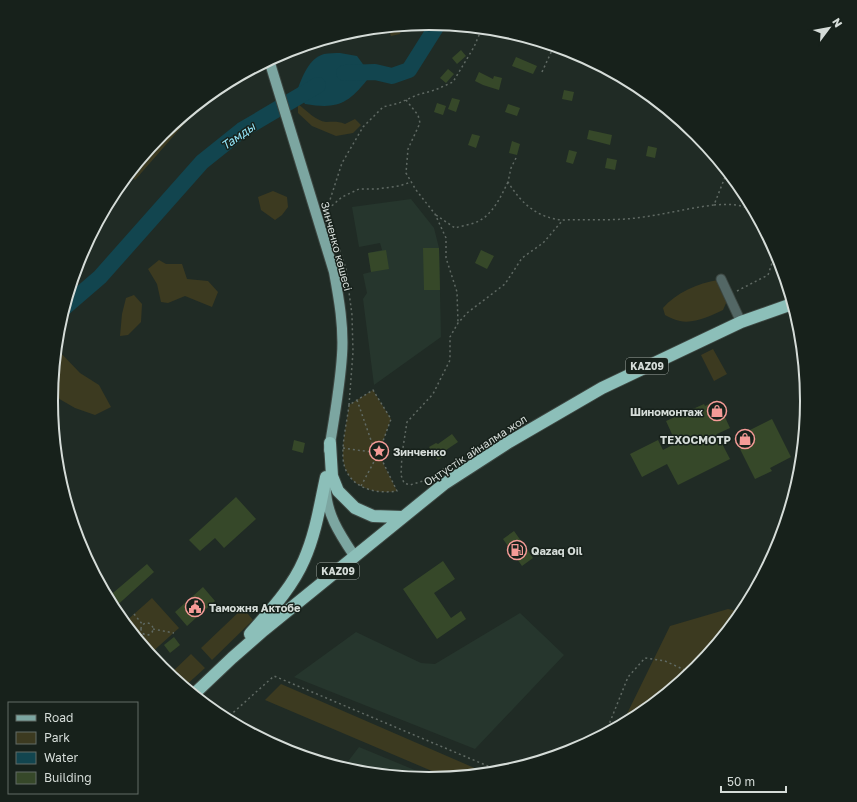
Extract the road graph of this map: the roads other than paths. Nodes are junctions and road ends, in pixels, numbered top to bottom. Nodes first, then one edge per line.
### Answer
1 (270, 65) edge
2 (721, 279) dead end
3 (787, 306) edge
4 (741, 322) junction
5 (330, 443) junction
6 (326, 476) junction
7 (402, 517) junction
8 (355, 557) junction
9 (232, 658) junction
10 (198, 691) edge

1 - 5 main road, Зинченко көшесі
2 - 4 lane
3 - 4 highway, Оңтүстік айналма жол / KAZ09
4 - 7 highway, Оңтүстік айналма жол / KAZ09
5 - 6 main road, Зинченко көшесі
5 - 7 highway
6 - 8 main road, Зинченко көшесі
6 - 9 highway
7 - 8 highway, Оңтүстік айналма жол / KAZ09
8 - 9 highway, Оңтүстік айналма жол / KAZ09
9 - 10 highway, Оңтүстік айналма жол / KAZ09

